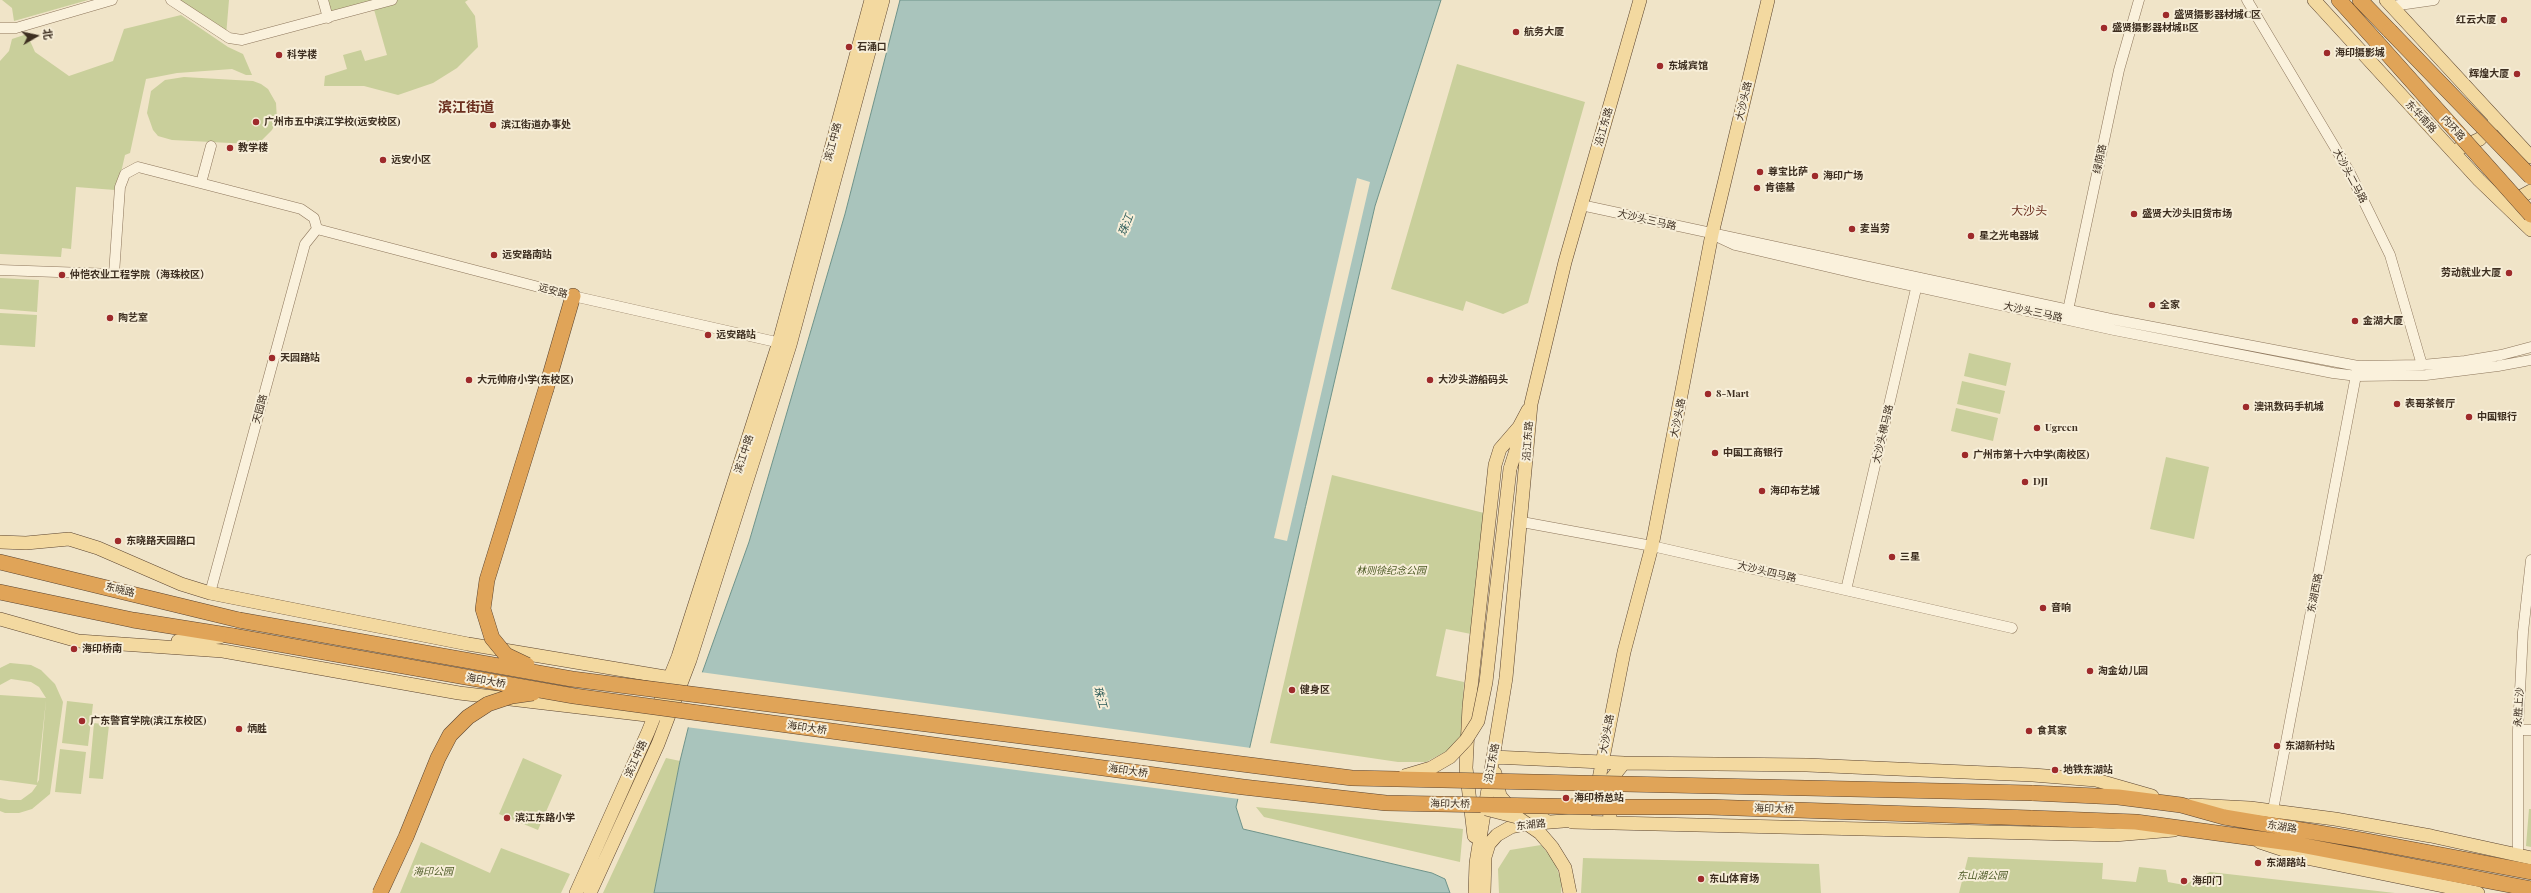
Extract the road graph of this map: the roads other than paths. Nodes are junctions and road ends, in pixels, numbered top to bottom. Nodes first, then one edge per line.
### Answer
1 (112, 0) edge
2 (171, 0) edge
3 (323, 0) edge
4 (392, 0) edge
5 (871, 0) edge
6 (883, 0) edge
7 (1640, 0) edge
8 (1768, 0) edge
9 (2139, 0) edge
10 (2247, 0) edge
11 (2314, 0) edge
12 (2339, 0) edge
13 (2360, 0) edge
14 (2434, 0) edge
15 (2389, 3) edge
16 (328, 18) junction
17 (0, 28) edge
18 (2496, 120) junction
19 (211, 146) dead end
20 (2453, 151) junction
21 (2531, 157) edge
22 (2531, 177) edge
23 (201, 183) junction
24 (2531, 191) edge
25 (2497, 199) junction
26 (1581, 205) junction
27 (2531, 214) edge
28 (317, 229) junction
29 (2531, 230) edge
30 (1712, 234) junction
31 (0, 270) edge
32 (1918, 282) junction
33 (573, 296) junction
34 (2067, 314) junction
35 (785, 344) junction
36 (2531, 347) edge
37 (2518, 351) junction
38 (2530, 361) edge
39 (2422, 365) junction
40 (2357, 371) junction
41 (1531, 404) junction
42 (1522, 522) junction
43 (4, 543) edge
44 (1652, 546) junction
45 (2531, 560) edge
46 (3, 561) edge
47 (1846, 590) junction
48 (0, 592) edge
49 (210, 593) junction
50 (0, 619) edge
51 (133, 620) junction
52 (239, 620) joint
53 (2012, 628) dead end
54 (233, 636) junction
55 (191, 640) junction
56 (468, 644) junction
57 (136, 645) junction
58 (223, 651) junction
59 (572, 678) junction
60 (671, 678) junction
61 (459, 693) junction
62 (574, 696) junction
63 (675, 702) junction
64 (655, 716) junction
65 (2518, 730) junction
66 (2531, 730) edge
67 (1493, 757) junction
68 (1603, 762) junction
69 (1624, 763) junction
70 (1373, 779) junction
71 (2032, 793) joint
72 (1458, 804) junction
73 (2181, 805) junction
74 (2273, 810) junction
75 (2031, 818) joint
76 (1568, 822) junction
77 (1614, 823) junction
78 (2181, 829) junction
79 (2251, 838) junction
80 (2518, 855) junction
81 (2531, 858) edge
82 (1476, 863) junction
83 (2531, 872) edge
84 (2531, 889) edge
85 (380, 893) edge
86 (576, 893) edge
87 (590, 893) edge
88 (1475, 893) edge
89 (1484, 893) edge
90 (1570, 893) edge
91 (2478, 893) edge

1 - 17 street
2 - 16 street
3 - 16 street
4 - 16 street
5 - 35 main road, 滨江中路
6 - 35 main road, 滨江中路
7 - 26 main road, 沿江东路
8 - 30 main road, 大沙头路
9 - 34 street, 绿荫路
10 - 39 street, 大沙头二马路
11 - 20 main road, 东华南路
12 - 27 highway, 内环路, bridge
13 - 22 highway, 内环路, bridge
14 - 15 street
15 - 18 main road
18 - 20 main road
18 - 21 main road
19 - 23 street
20 - 25 main road, 东华南路
23 - 28 street
23 - 31 street
24 - 25 main road
25 - 27 main road
25 - 29 main road, 东华南路
26 - 30 street, 大沙头三马路
26 - 41 main road, 沿江东路
28 - 33 street, 远安路
28 - 49 street, 天园路
30 - 32 street, 大沙头三马路
30 - 44 main road, 大沙头路
32 - 34 street, 大沙头三马路
32 - 47 street, 大沙头横马路
33 - 35 street, 远安路
33 - 59 highway, bridge
34 - 40 street, 大沙头三马路
35 - 60 main road, 滨江中路
35 - 63 main road, 滨江中路
36 - 37 street
37 - 38 street
37 - 39 street
38 - 40 street
39 - 40 street
40 - 74 street, 东湖西路
41 - 42 main road, 沿江东路
41 - 70 main road, bridge
41 - 82 main road
42 - 44 street, 大沙头四马路
42 - 67 main road, 沿江东路
43 - 49 main road
44 - 47 street, 大沙头四马路
44 - 68 main road, 大沙头路
45 - 65 street, 永胜上沙
46 - 52 highway, 东晓路
47 - 53 street, 大沙头四马路
48 - 51 highway
49 - 56 main road
50 - 57 main road
51 - 54 highway
51 - 55 main road
52 - 59 highway, 海印大桥, bridge
54 - 55 main road
54 - 62 highway, 海印大桥, bridge
55 - 57 main road
55 - 58 main road
56 - 60 main road
56 - 61 main road
57 - 58 main road
58 - 61 main road
59 - 70 highway, 海印大桥, bridge
60 - 63 main road
60 - 64 main road, 滨江中路
61 - 64 main road
62 - 72 highway, 海印大桥, bridge
62 - 85 highway, bridge
63 - 64 main road
63 - 87 main road, 滨江中路
64 - 86 main road, 滨江中路
65 - 66 street
65 - 80 street, 永胜上沙
67 - 68 main road
67 - 76 main road
67 - 82 main road, 沿江东路
68 - 69 main road
68 - 76 main road, 大沙头路
69 - 73 main road
69 - 77 main road
70 - 71 highway, 海印大桥, bridge
71 - 73 highway, 东湖路
72 - 75 highway, 海印大桥, bridge
72 - 90 main road, bridge
73 - 74 main road
73 - 83 highway, 东湖路
74 - 80 main road
75 - 78 highway, 东湖路
76 - 77 main road
76 - 89 main road, 东湖路
77 - 78 main road
78 - 79 highway, 东湖路
79 - 84 highway, 东湖路
79 - 91 main road
80 - 81 main road
82 - 88 main road, 沿江东路

